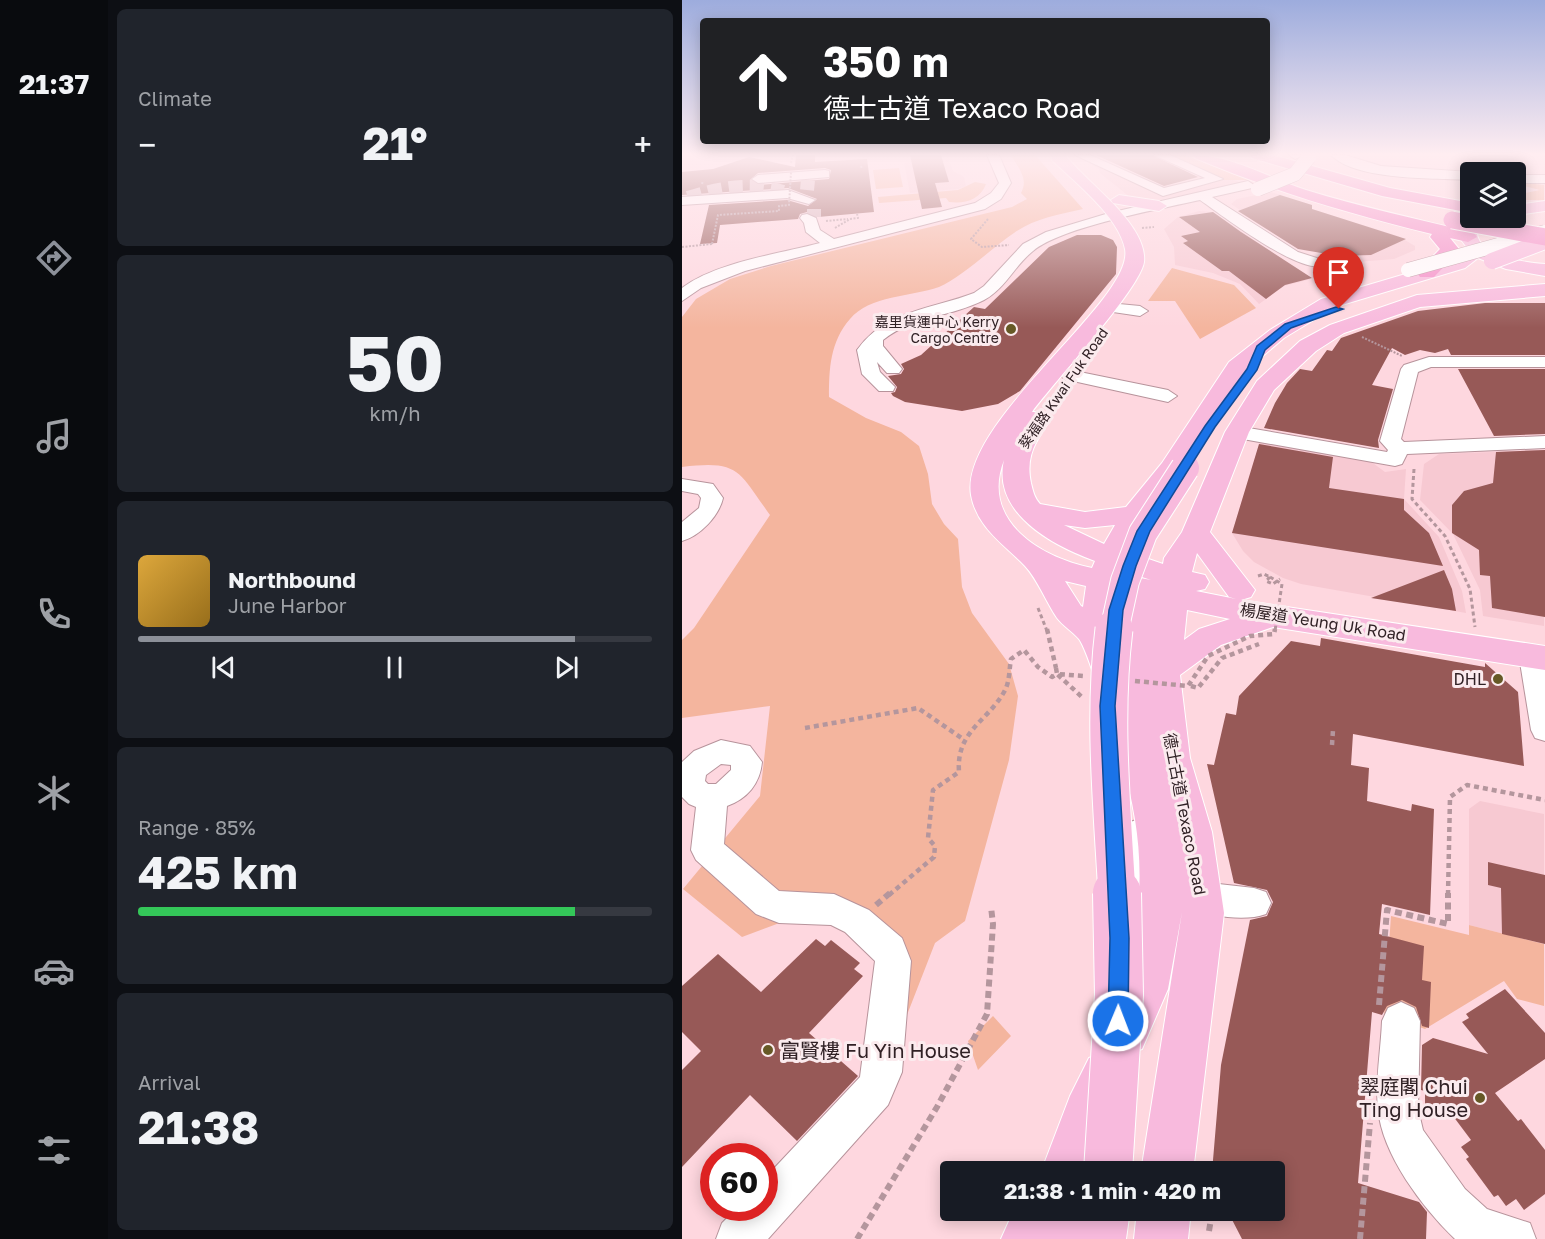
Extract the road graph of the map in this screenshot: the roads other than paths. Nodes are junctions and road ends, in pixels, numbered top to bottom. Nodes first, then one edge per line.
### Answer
1 (814, 213) tunnel mouth
2 (957, 213) edge
3 (1124, 213) edge
4 (1125, 213) edge
5 (1138, 213) edge
6 (1143, 213) edge
7 (1230, 213) edge
8 (1369, 213) edge
9 (1128, 216) junction
10 (1422, 227) junction
11 (1475, 228) edge
12 (1522, 228) edge
13 (1544, 233) edge
14 (1544, 241) edge
15 (831, 244) junction
16 (1019, 249) junction
17 (1544, 249) edge
18 (1485, 253) junction
19 (1038, 258) dead end
20 (1154, 259) dead end
21 (1318, 262) dead end
22 (1544, 272) edge
23 (1426, 276) junction
24 (1544, 290) edge
25 (682, 296) edge
26 (1417, 301) junction
27 (1343, 311) junction
28 (1288, 326) junction
29 (1321, 337) junction
30 (874, 340) junction
31 (1261, 348) junction
32 (1544, 362) edge
33 (893, 369) dead end
34 (1070, 375) junction
35 (886, 387) dead end
36 (1168, 396) dead end
37 (1237, 432) junction
38 (1544, 442) edge
39 (1397, 454) junction
40 (1190, 469) junction
41 (682, 485) edge
42 (1029, 509) junction
43 (1135, 514) junction
44 (1196, 533) junction
45 (682, 534) edge
46 (1035, 559) junction
47 (1107, 568) junction
48 (1258, 581) junction
49 (1168, 590) junction
50 (1268, 629) junction
51 (1094, 635) junction
52 (1540, 651) edge
53 (1163, 679) junction
54 (1544, 730) edge
55 (1135, 746) junction
56 (712, 797) dead end
57 (1136, 834) dead end
58 (1147, 890) junction
59 (1201, 897) junction
60 (1254, 903) dead end
61 (1390, 1018) road end
62 (1071, 1161) edge
63 (1109, 1161) edge
64 (1127, 1161) edge
65 (1169, 1161) edge
66 (1039, 1221) edge
67 (1072, 1221) edge
68 (1101, 1221) edge
69 (1121, 1221) edge
70 (738, 1239) edge
71 (1028, 1239) edge
72 (1076, 1239) edge
73 (1099, 1239) edge
74 (1119, 1239) edge
75 (1514, 1239) edge

1 - 15 street
2 - 15 street
3 - 9 main road, 葵福路 Kwai Fuk Road
4 - 9 main road, 葵福路 Kwai Fuk Road
5 - 9 main road
6 - 9 street
7 - 21 street
8 - 10 highway
9 - 16 street
9 - 46 main road, 葵福路 Kwai Fuk Road
10 - 18 highway
10 - 23 highway
11 - 18 main road
12 - 13 highway, bridge
13 - 23 street, bridge
14 - 18 main road, bridge
15 - 25 street
16 - 19 street
16 - 30 street
17 - 18 main road
18 - 22 main road
18 - 23 main road, 德士古道 Texaco Road
18 - 23 main road
18 - 27 main road, 德士古道 Texaco Road
20 - 34 main road, 葵福路 Kwai Fuk Road
22 - 26 main road
23 - 27 main road, 德士古道 Texaco Road
23 - 28 main road, 德士古道 Texaco Road
24 - 26 main road, 德士古道 Texaco Road
26 - 29 main road, 德士古道 Texaco Road
27 - 28 main road, 德士古道 Texaco Road
27 - 29 main road
27 - 40 main road
28 - 31 main road, 德士古道 Texaco Road
29 - 37 main road, 德士古道 Texaco Road
30 - 33 street
30 - 35 street
31 - 40 main road
31 - 43 main road, 德士古道 Texaco Road
32 - 39 street
34 - 36 street
34 - 42 main road, 葵福路 Kwai Fuk Road
37 - 39 street
37 - 44 main road, 德士古道 Texaco Road
38 - 39 street
40 - 63 main road, bridge
40 - 64 main road
41 - 45 street
42 - 43 main road
42 - 47 main road, 葵福路 Kwai Fuk Road
43 - 47 main road, 德士古道 Texaco Road
44 - 48 main road
44 - 49 main road, 德士古道 Texaco Road
46 - 47 main road, 葵福路 Kwai Fuk Road
46 - 51 main road
47 - 49 main road, 楊屋道 Yeung Uk Road
47 - 51 main road, 德士古道 Texaco Road
48 - 49 main road, 楊屋道 Yeung Uk Road
48 - 52 main road, 楊屋道 Yeung Uk Road
49 - 50 main road, 楊屋道 Yeung Uk Road
49 - 53 main road, 德士古道 Texaco Road
49 - 55 main road
50 - 52 main road, 楊屋道 Yeung Uk Road
50 - 53 main road
51 - 55 main road, 德士古道 Texaco Road
52 - 54 street
53 - 59 main road, 德士古道 Texaco Road
55 - 58 main road, 德士古道 Texaco Road
56 - 70 street
57 - 58 street
58 - 62 main road, 德士古道 Texaco Road
59 - 60 street
59 - 65 main road, 德士古道 Texaco Road
61 - 75 street
66 - 71 main road
67 - 72 main road
68 - 73 main road
69 - 74 main road

